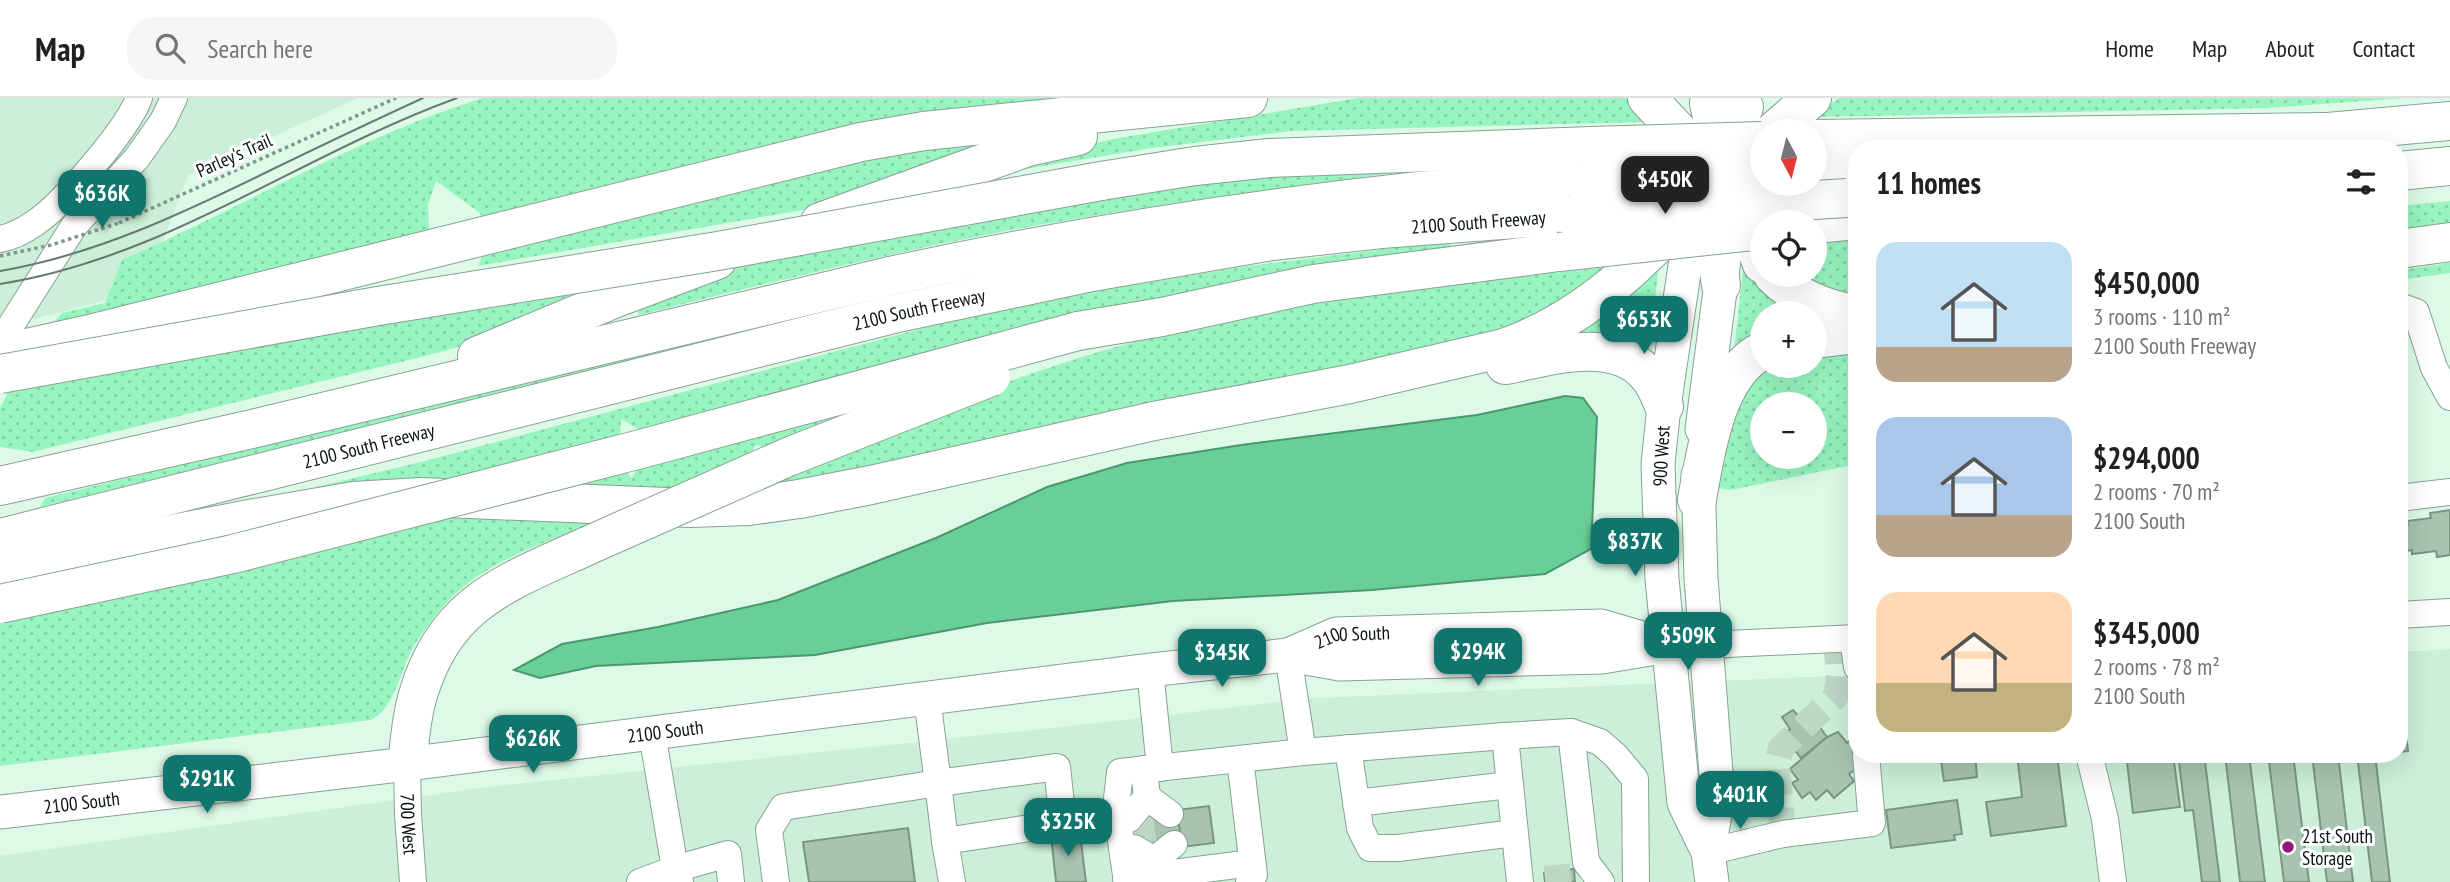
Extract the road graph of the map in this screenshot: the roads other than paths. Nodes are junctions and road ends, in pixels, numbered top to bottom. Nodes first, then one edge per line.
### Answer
1 (139, 98) edge
2 (174, 98) edge
3 (1647, 98) edge
4 (1812, 98) edge
5 (1245, 99) edge
6 (1727, 102) edge
7 (1788, 119) edge
8 (2450, 121) edge
9 (2331, 132) junction
10 (2215, 140) edge
11 (2270, 140) edge
12 (1750, 144) edge
13 (1750, 158) edge
14 (1827, 159) edge
15 (2450, 166) edge
16 (2408, 169) edge
17 (1827, 177) edge
18 (1580, 180) junction
19 (1724, 182) edge
20 (1848, 195) edge
21 (1750, 231) edge
22 (1750, 238) edge
23 (0, 239) edge
24 (2450, 242) edge
25 (2408, 248) edge
26 (1687, 256) joint
27 (1721, 285) joint
28 (1790, 287) edge
29 (2408, 309) edge
30 (1848, 313) edge
31 (1848, 335) edge
32 (1081, 337) junction
33 (1827, 338) edge
34 (0, 353) edge
35 (1750, 358) edge
36 (0, 374) edge
37 (1350, 384) junction
38 (2450, 397) edge
39 (1664, 406) junction
40 (252, 429) junction
41 (0, 486) edge
42 (2450, 492) edge
43 (2408, 497) edge
44 (1697, 499) junction
45 (0, 538) edge
46 (61, 539) junction
47 (0, 570) edge
48 (0, 604) edge
49 (2450, 612) edge
50 (2408, 614) edge
51 (1848, 639) edge
52 (1706, 645) junction
53 (1668, 646) junction
54 (1288, 655) junction
55 (1150, 670) junction
56 (927, 698) junction
57 (1571, 732) junction
58 (653, 733) junction
59 (1505, 736) junction
60 (1348, 748) junction
61 (1303, 752) junction
62 (1240, 759) junction
63 (1867, 763) edge
64 (2090, 763) edge
65 (408, 764) junction
66 (1152, 768) junction
67 (938, 783) junction
68 (1509, 785) junction
69 (1356, 803) junction
70 (0, 812) edge
71 (1148, 813) tunnel mouth
72 (1514, 833) junction
73 (945, 841) junction
74 (1710, 867) edge
75 (1251, 872) edge
76 (678, 876) edge
77 (1126, 880) edge
78 (1528, 881) edge
79 (413, 882) edge
80 (640, 882) edge
81 (732, 882) edge
82 (776, 882) edge
83 (952, 882) edge
84 (1601, 882) edge
85 (1636, 882) edge
86 (2113, 882) edge

1 - 23 street
2 - 34 street
3 - 19 highway
4 - 7 highway
5 - 34 highway
5 - 40 highway
6 - 19 highway
8 - 9 highway
9 - 10 highway
9 - 11 highway
12 - 18 highway, bridge
13 - 19 highway
14 - 20 highway
15 - 16 highway
17 - 20 highway
18 - 19 highway, 2100 South Freeway, bridge
18 - 20 highway, 2100 South Freeway, bridge
18 - 36 highway, bridge
18 - 40 highway, 2100 South Freeway
18 - 46 highway, 2100 South Freeway
19 - 22 highway
19 - 26 highway
19 - 27 highway
19 - 37 highway
21 - 32 highway, bridge
24 - 25 highway
26 - 39 main road, 900 West
27 - 44 main road, 900 West
28 - 30 highway
29 - 38 street
31 - 33 highway
32 - 48 highway, bridge
32 - 65 highway, bridge
35 - 44 highway
37 - 39 highway
37 - 46 highway
39 - 53 main road, 900 West
40 - 41 highway, 2100 South Freeway
42 - 43 street
44 - 52 main road, 900 West
45 - 46 highway, 2100 South Freeway
46 - 47 highway
49 - 50 street
51 - 52 street, 2100 South
52 - 53 main road, 2100 South
52 - 74 main road, 900 West
53 - 54 main road, 2100 South
53 - 74 main road, 900 West
54 - 55 main road, 2100 South
54 - 61 street
55 - 56 main road, 2100 South
55 - 66 street
56 - 58 main road, 2100 South
56 - 67 street
57 - 59 street
57 - 84 street
57 - 85 street
58 - 65 main road, 2100 South
58 - 76 street
59 - 60 street
59 - 68 street
60 - 61 street
60 - 69 street
61 - 62 street
62 - 66 street
62 - 75 street
63 - 74 street
64 - 86 street
65 - 70 main road, 2100 South
65 - 79 street, 700 West
66 - 71 street
66 - 77 street
67 - 73 street
67 - 73 street
67 - 82 street
68 - 69 street
68 - 72 street
69 - 72 street
72 - 78 street
73 - 83 street
75 - 77 street
76 - 80 street
76 - 81 street

